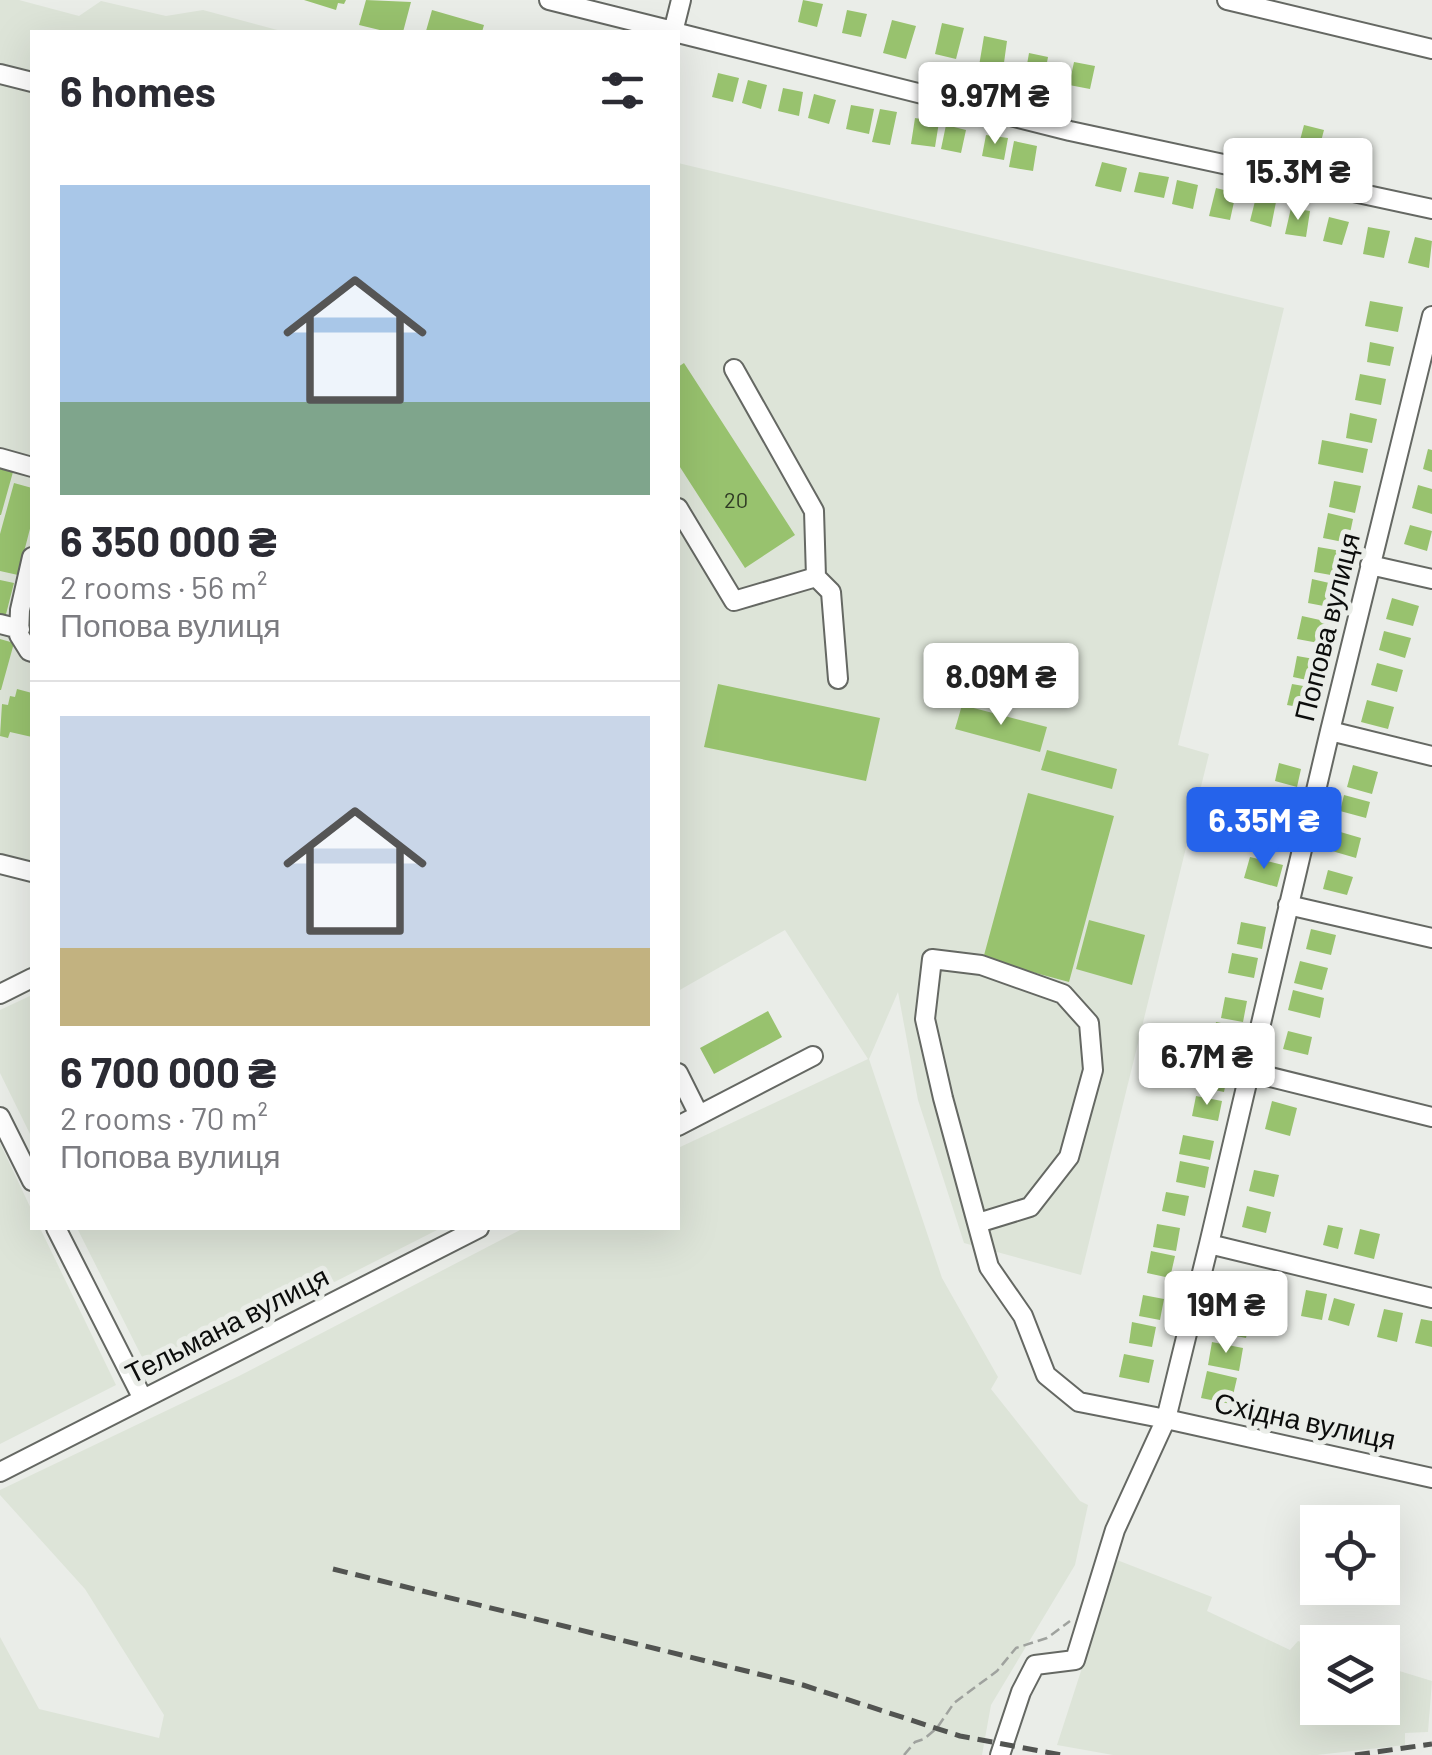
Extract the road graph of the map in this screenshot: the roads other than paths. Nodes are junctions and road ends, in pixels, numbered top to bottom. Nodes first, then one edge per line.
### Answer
1 (552, 0) edge
2 (681, 0) edge
3 (1226, 0) edge
4 (667, 30) edge
5 (675, 30) edge
6 (680, 33) edge
7 (1432, 49) edge
8 (0, 74) edge
9 (30, 82) edge
10 (1432, 209) edge
11 (1432, 316) edge
12 (734, 369) dead end
13 (1413, 396) junction
14 (1432, 400) edge
15 (0, 458) edge
16 (30, 466) edge
17 (680, 511) edge
18 (1370, 565) junction
19 (30, 567) edge
20 (816, 578) junction
21 (1432, 579) edge
22 (0, 624) edge
23 (20, 628) junction
24 (30, 651) edge
25 (838, 679) dead end
26 (1330, 731) junction
27 (1432, 756) edge
28 (0, 864) edge
29 (30, 872) edge
30 (1288, 905) junction
31 (1432, 938) edge
32 (30, 979) edge
33 (0, 994) edge
34 (813, 1056) dead end
35 (1250, 1072) junction
36 (680, 1077) edge
37 (700, 1114) junction
38 (1432, 1117) edge
39 (0, 1118) edge
40 (680, 1125) edge
41 (30, 1177) edge
42 (978, 1223) junction
43 (57, 1230) edge
44 (475, 1230) edge
45 (1210, 1244) junction
46 (1432, 1298) edge
47 (143, 1399) junction
48 (1166, 1419) junction
49 (0, 1472) edge
50 (1432, 1478) edge
51 (1000, 1755) edge

1 - 4 street
2 - 5 street
3 - 7 street
6 - 10 street
8 - 9 street
11 - 13 street, Попова вулиця
12 - 20 street
13 - 14 street
13 - 18 street, Попова вулиця
15 - 16 street
17 - 20 street
18 - 21 street
18 - 26 street, Попова вулиця
19 - 23 street
20 - 25 street
22 - 23 street
23 - 24 street
26 - 27 street
26 - 30 street, Попова вулиця
28 - 29 street
30 - 31 street
30 - 35 street, Попова вулиця
32 - 33 street
34 - 37 street
35 - 38 street
35 - 45 street, Попова вулиця
36 - 37 street
37 - 40 street
39 - 41 street
42 - 42 street, Східна вулиця
42 - 48 street, Східна вулиця
43 - 47 street
44 - 47 street, Тельмана вулиця
45 - 46 street
45 - 48 street, Попова вулиця
47 - 49 street, Тельмана вулиця
48 - 50 street, Східна вулиця
48 - 51 street, Попова вулиця

